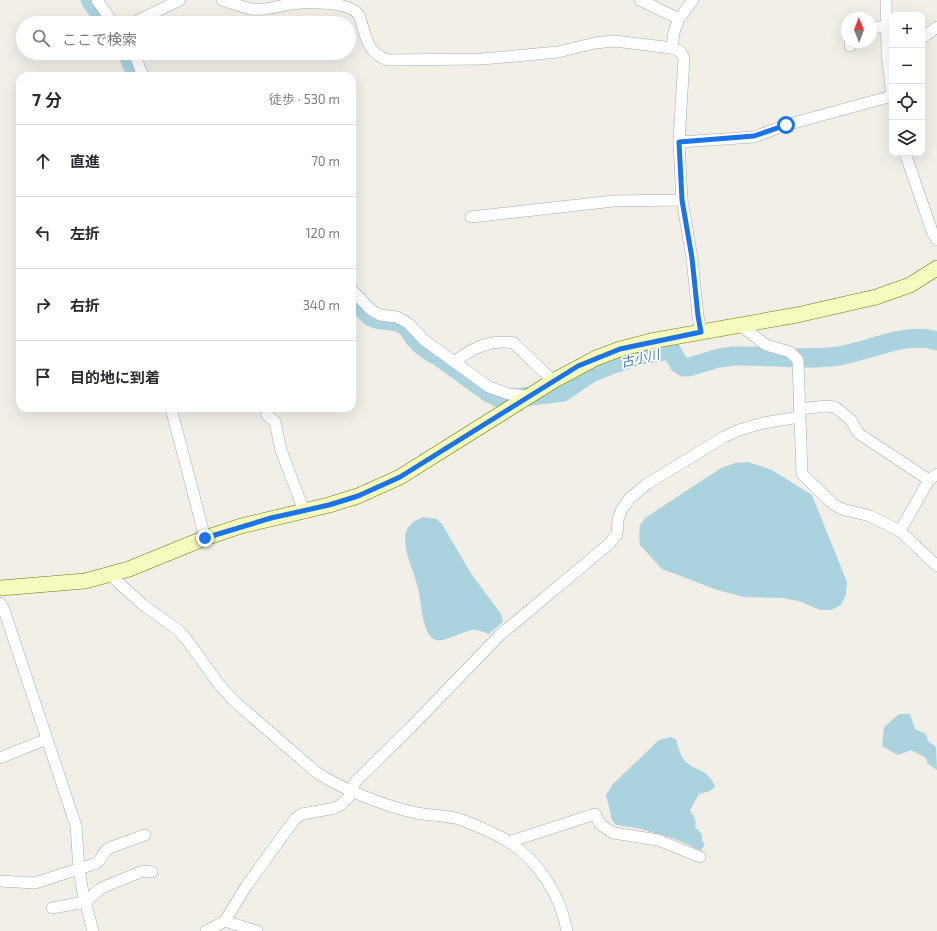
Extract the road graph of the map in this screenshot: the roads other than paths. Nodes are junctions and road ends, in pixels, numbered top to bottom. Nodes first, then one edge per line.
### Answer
1 (97, 0) edge
2 (180, 0) edge
3 (222, 0) edge
4 (640, 0) edge
5 (693, 0) edge
6 (886, 0) edge
7 (356, 5) edge
8 (108, 16) edge
9 (147, 16) edge
10 (678, 19) junction
11 (886, 26) junction
12 (877, 27) edge
13 (937, 27) edge
14 (925, 36) edge
15 (672, 48) junction
16 (889, 48) edge
17 (137, 60) edge
18 (141, 72) edge
19 (889, 97) edge
20 (679, 142) junction
21 (906, 156) edge
22 (682, 200) junction
23 (471, 217) dead end
24 (937, 240) edge
25 (937, 268) edge
26 (356, 294) edge
27 (740, 325) junction
28 (701, 332) junction
29 (454, 362) junction
30 (553, 380) junction
31 (529, 396) junction
32 (172, 412) edge
33 (267, 412) edge
34 (799, 413) junction
35 (933, 477) edge
36 (304, 511) junction
37 (900, 531) junction
38 (205, 538) junction
39 (937, 566) edge
40 (110, 574) junction
41 (0, 588) edge
42 (0, 603) edge
43 (47, 739) junction
44 (0, 758) edge
45 (352, 790) junction
46 (145, 835) dead end
47 (509, 842) junction
48 (700, 857) dead end
49 (79, 869) junction
50 (152, 872) dead end
51 (0, 881) edge
52 (85, 902) junction
53 (52, 908) dead end
54 (225, 921) junction
55 (93, 931) edge
56 (206, 931) edge
57 (256, 931) edge
58 (567, 931) edge

1 - 8 street
2 - 9 street
3 - 7 street
4 - 10 street
5 - 10 street
6 - 11 street
7 - 15 street
10 - 15 street
11 - 12 street
11 - 16 street
13 - 14 street
15 - 20 street
17 - 18 street
19 - 20 street
20 - 22 street
21 - 24 street
22 - 23 street
22 - 28 street
25 - 27 street
26 - 29 street
27 - 28 street
27 - 34 street
28 - 30 street
29 - 30 street
29 - 31 street
30 - 31 street
31 - 36 street
32 - 38 street
33 - 36 street
34 - 35 street
34 - 37 street
34 - 45 street
35 - 37 street
36 - 38 street
37 - 39 street
38 - 40 street
40 - 41 street
40 - 45 street
42 - 43 street
43 - 44 street
43 - 49 street
45 - 47 street
45 - 54 street
46 - 49 street
47 - 48 street
47 - 58 street
49 - 51 street
49 - 52 street
50 - 52 street
52 - 53 street
52 - 55 street
54 - 56 street
54 - 57 street

